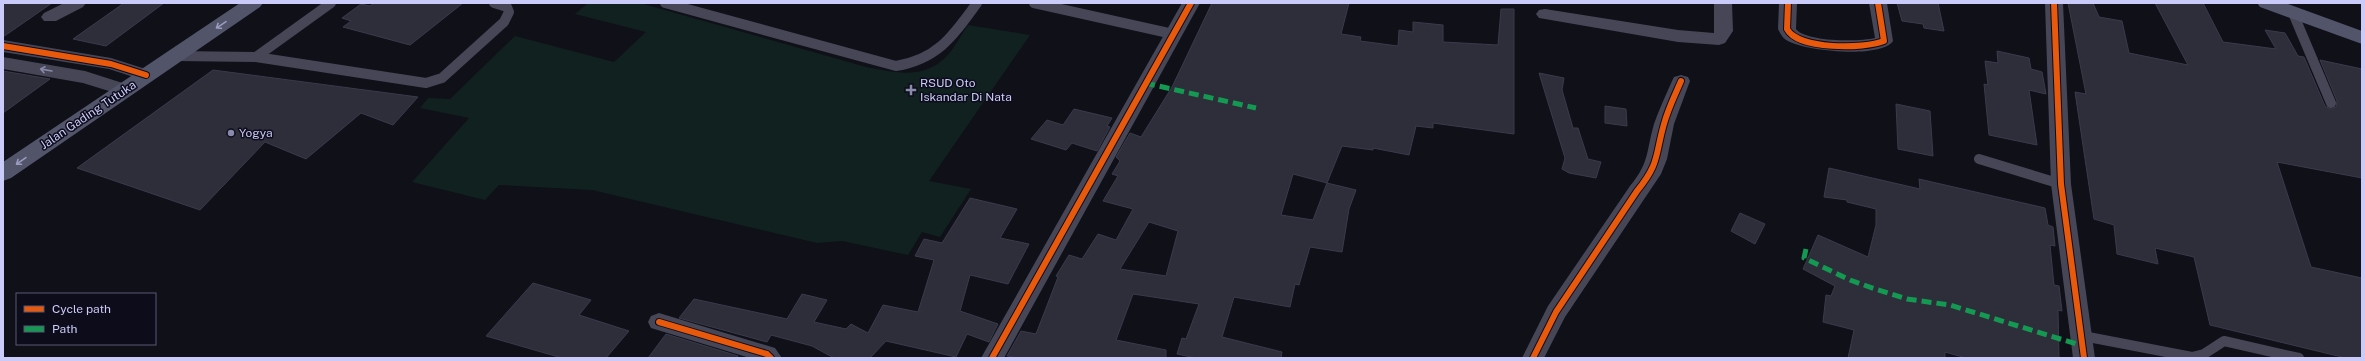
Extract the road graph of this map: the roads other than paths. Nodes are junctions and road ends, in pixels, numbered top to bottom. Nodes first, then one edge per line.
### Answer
1 (77, 3) edge
2 (228, 3) edge
3 (253, 3) edge
4 (331, 3) edge
5 (494, 3) edge
6 (665, 3) edge
7 (977, 3) edge
8 (1034, 3) edge
9 (1191, 3) edge
10 (1723, 3) edge
11 (1788, 3) edge
12 (1878, 3) edge
13 (2054, 3) edge
14 (2266, 3) edge
15 (2293, 13) junction
16 (1544, 14) dead end
17 (50, 17) dead end
18 (1173, 34) junction
19 (2362, 38) edge
20 (3, 46) edge
21 (175, 56) junction
22 (256, 57) junction
23 (3, 63) edge
24 (139, 72) junction
25 (1681, 81) dead end
26 (117, 87) junction
27 (2331, 103) dead end
28 (3, 156) edge
29 (1979, 159) dead end
30 (3, 173) edge
31 (2061, 184) junction
32 (659, 322) dead end
33 (2082, 336) junction
34 (771, 358) edge
35 (992, 358) edge
36 (1532, 358) edge
37 (2084, 358) edge
38 (2300, 358) edge

1 - 17 street
2 - 24 main road, Jalan Gading Tutuka
3 -> 21 main road, Jalan Gading Tutuka
4 - 22 lane
5 - 22 lane
6 - 7 lane
8 - 18 lane
9 - 18 street
10 - 16 street
11 - 12 street
13 - 31 street
14 - 15 main road
15 - 19 main road
15 - 27 lane
18 - 35 street
20 - 24 street
21 - 22 lane
21 - 24 main road, Jalan Gading Tutuka
26 -> 23 street
24 - 26 main road, Jalan Gading Tutuka
25 - 36 street
26 - 28 main road, Jalan Gading Tutuka
26 -> 30 main road, Jalan Gading Tutuka
29 - 31 lane
31 - 33 street
32 - 34 street
33 - 37 street
33 - 38 lane

